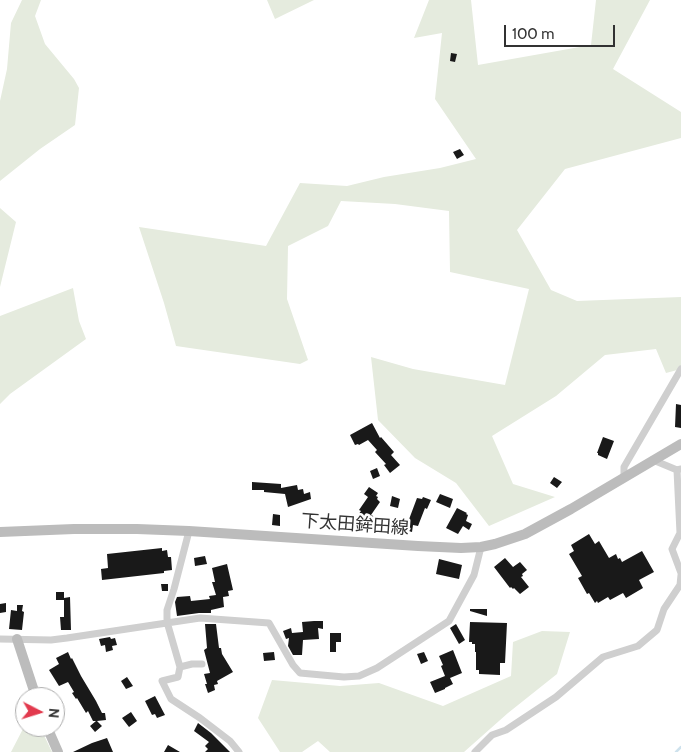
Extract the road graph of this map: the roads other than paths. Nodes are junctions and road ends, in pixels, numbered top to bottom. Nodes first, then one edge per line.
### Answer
1 (681, 369) edge
2 (681, 444) edge
3 (653, 460) junction
4 (679, 469) edge
5 (624, 478) junction
6 (188, 531) junction
7 (0, 532) edge
8 (481, 547) junction
9 (681, 574) edge
10 (167, 622) junction
11 (0, 639) edge
12 (17, 639) junction
13 (202, 664) dead end
14 (180, 667) junction
15 (33, 687) edge
16 (51, 737) edge
17 (58, 752) edge
18 (239, 752) edge
19 (475, 752) edge

1 - 5 street
2 - 3 main road, 下太田鉾田線
3 - 4 street
3 - 5 main road, 下太田鉾田線
4 - 9 street
5 - 8 main road, 下太田鉾田線
6 - 7 main road, 下太田鉾田線
6 - 8 main road, 下太田鉾田線
6 - 10 street
8 - 10 street
9 - 19 street
10 - 12 street
10 - 14 street
11 - 12 street
12 - 15 main road
13 - 14 street
14 - 18 street
16 - 17 main road

